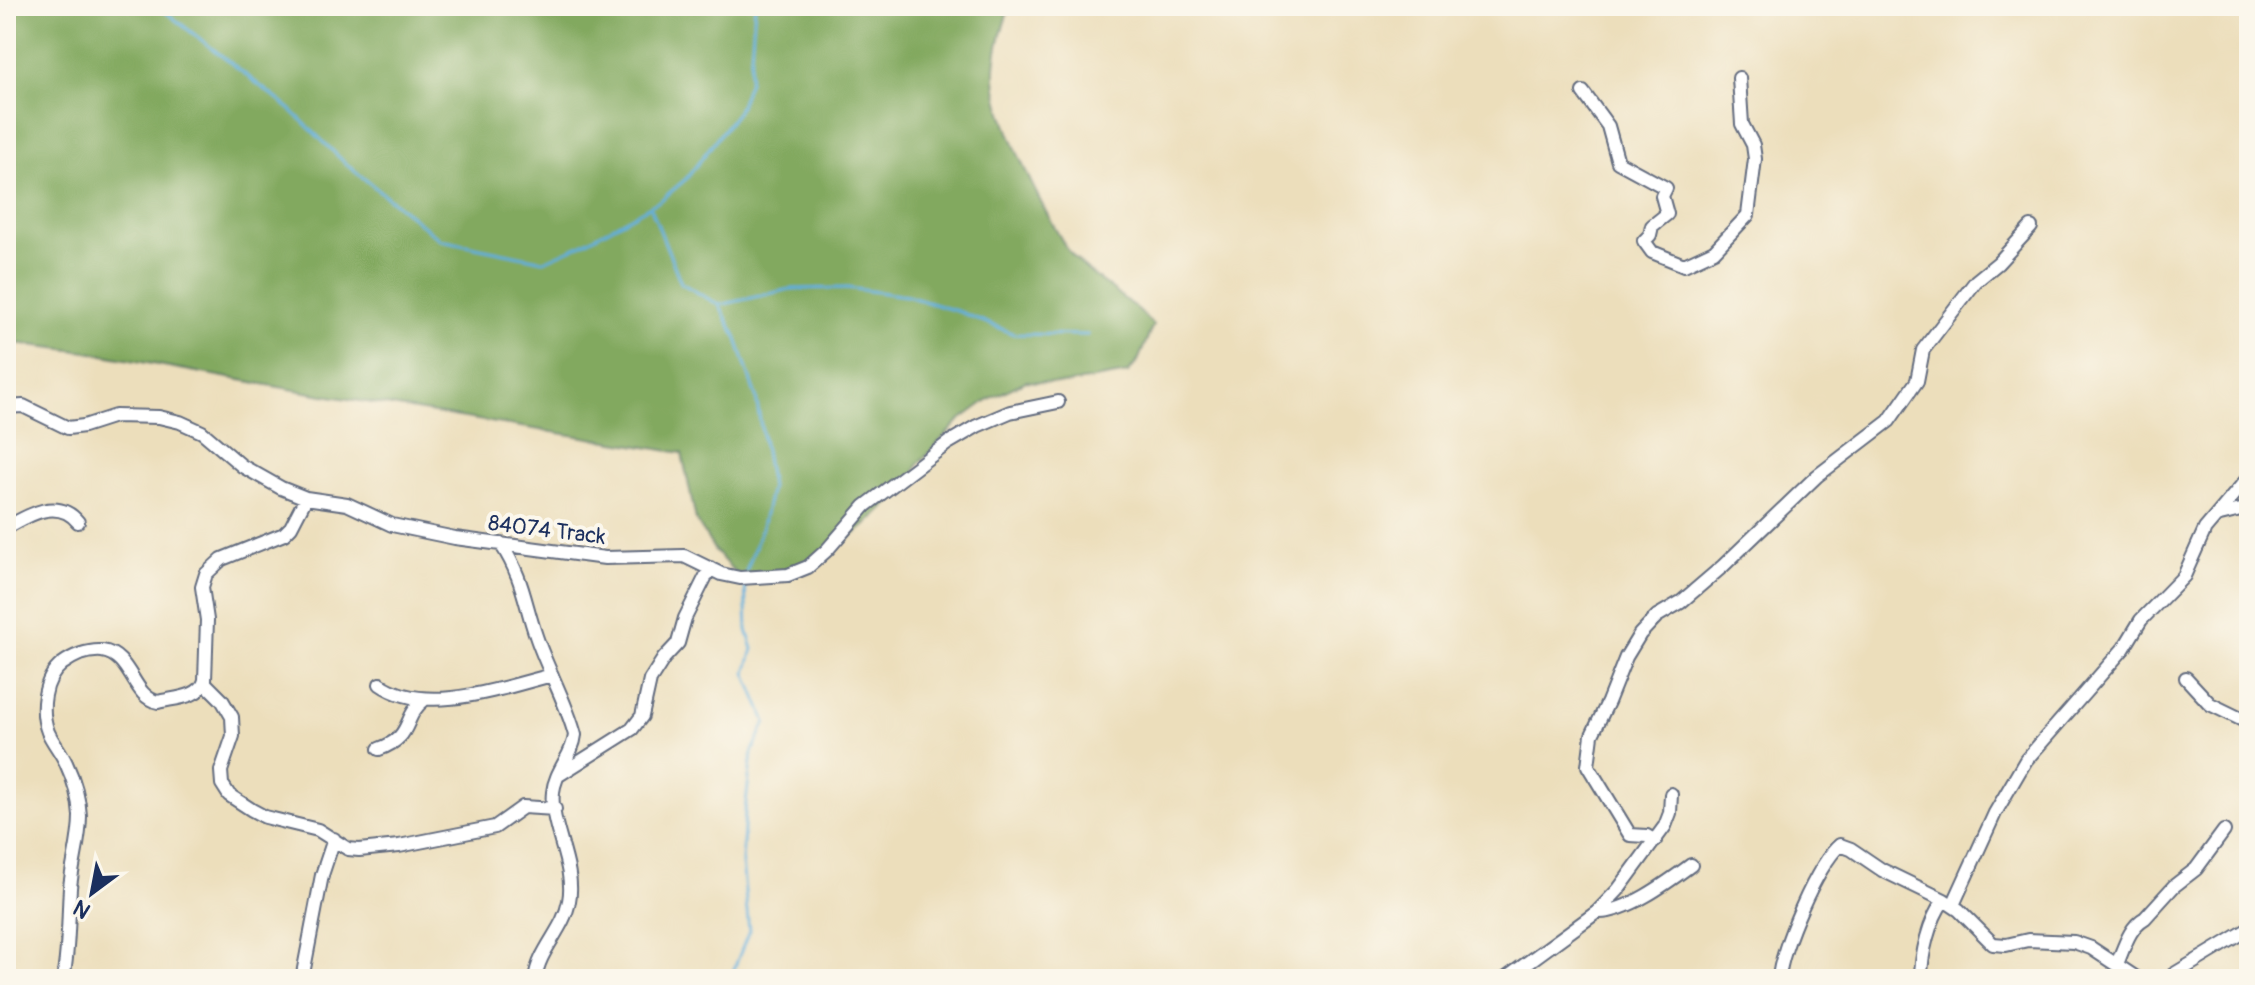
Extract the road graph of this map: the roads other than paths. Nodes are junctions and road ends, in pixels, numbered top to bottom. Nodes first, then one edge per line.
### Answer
1 (1739, 78) dead end
2 (1583, 92) dead end
3 (2031, 227) dead end
4 (1058, 402) dead end
5 (6, 407) edge
6 (2249, 477) edge
7 (306, 498) junction
8 (2249, 508) edge
9 (2216, 516) junction
10 (78, 522) dead end
11 (6, 528) edge
12 (501, 544) junction
13 (710, 568) junction
14 (552, 675) junction
15 (2186, 678) dead end
16 (205, 683) junction
17 (380, 684) dead end
18 (425, 699) junction
19 (2249, 723) edge
20 (379, 749) dead end
21 (559, 775) junction
22 (1671, 794) dead end
23 (555, 809) junction
24 (2224, 831) dead end
25 (334, 839) junction
26 (1655, 841) junction
27 (1691, 865) dead end
28 (1948, 903) junction
29 (1597, 912) junction
30 (2249, 929) edge
31 (2117, 964) junction
32 (63, 979) edge
33 (302, 979) edge
34 (535, 979) edge
35 (1505, 979) edge
36 (1779, 979) edge
37 (1921, 979) edge
38 (2138, 979) edge
39 (2166, 979) edge

1 - 2 street
3 - 26 street
4 - 13 street, 84074 Track
5 - 7 street, 84074 Track
6 - 9 street
7 - 12 street, 84074 Track
7 - 16 street
8 - 9 street
9 - 28 street
10 - 11 street
12 - 13 street, 84074 Track
12 - 14 street
13 - 21 street
14 - 18 street
14 - 21 street
15 - 19 street
16 - 25 street
16 - 32 street
17 - 18 street
18 - 20 street
21 - 23 street
22 - 26 street
23 - 25 street
23 - 34 street
24 - 31 street
25 - 33 street
26 - 29 street
27 - 29 street
28 - 31 street
28 - 36 street
28 - 37 street
29 - 35 street
30 - 39 street
31 - 38 street

